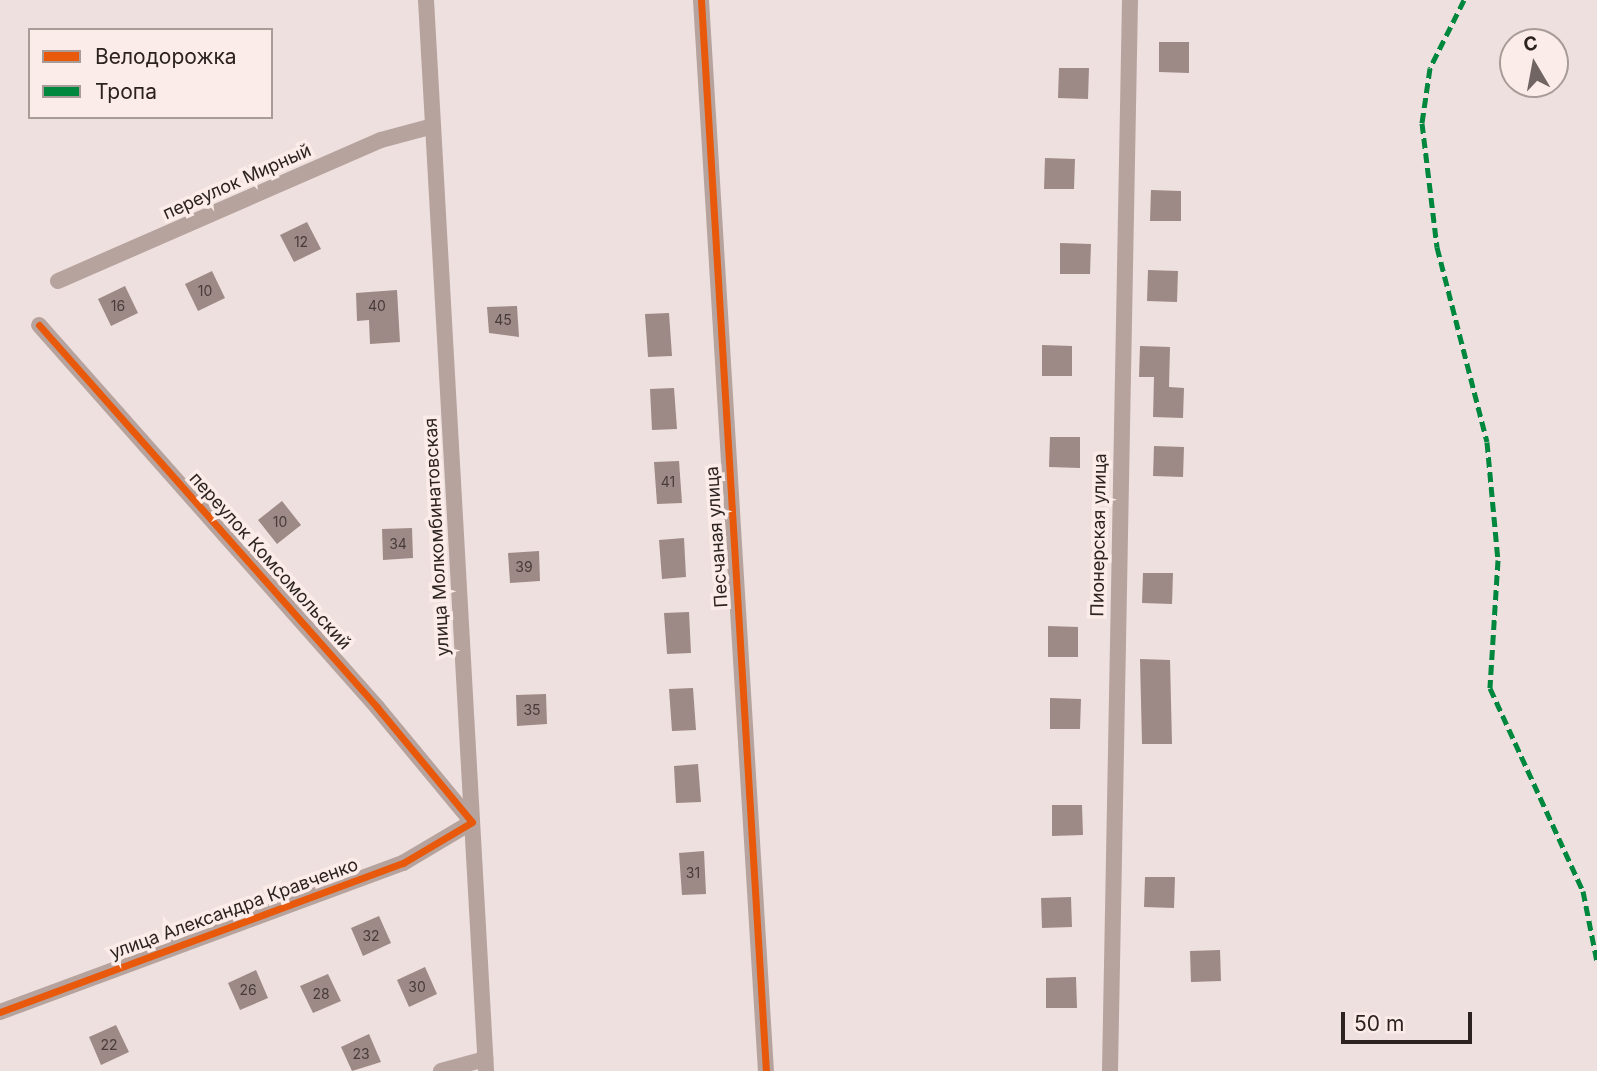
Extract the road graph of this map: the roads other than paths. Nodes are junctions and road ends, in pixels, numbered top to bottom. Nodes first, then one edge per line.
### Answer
1 (426, 0) edge
2 (701, 0) edge
3 (1130, 0) edge
4 (433, 126) junction
5 (58, 281) dead end
6 (40, 325) dead end
7 (472, 822) junction
8 (0, 1012) edge
9 (486, 1065) edge
10 (441, 1071) edge
11 (766, 1071) edge
12 (1110, 1071) edge

1 - 4 street, улица Молкомбинатовская
2 - 11 street, Песчаная улица
3 - 12 street, Пионерская улица
4 - 5 street, переулок Мирный
4 - 7 street, улица Молкомбинатовская
6 - 7 street, переулок Комсомольский
7 - 8 street, улица Александра Кравченко
7 - 9 street, улица Молкомбинатовская
9 - 10 street

